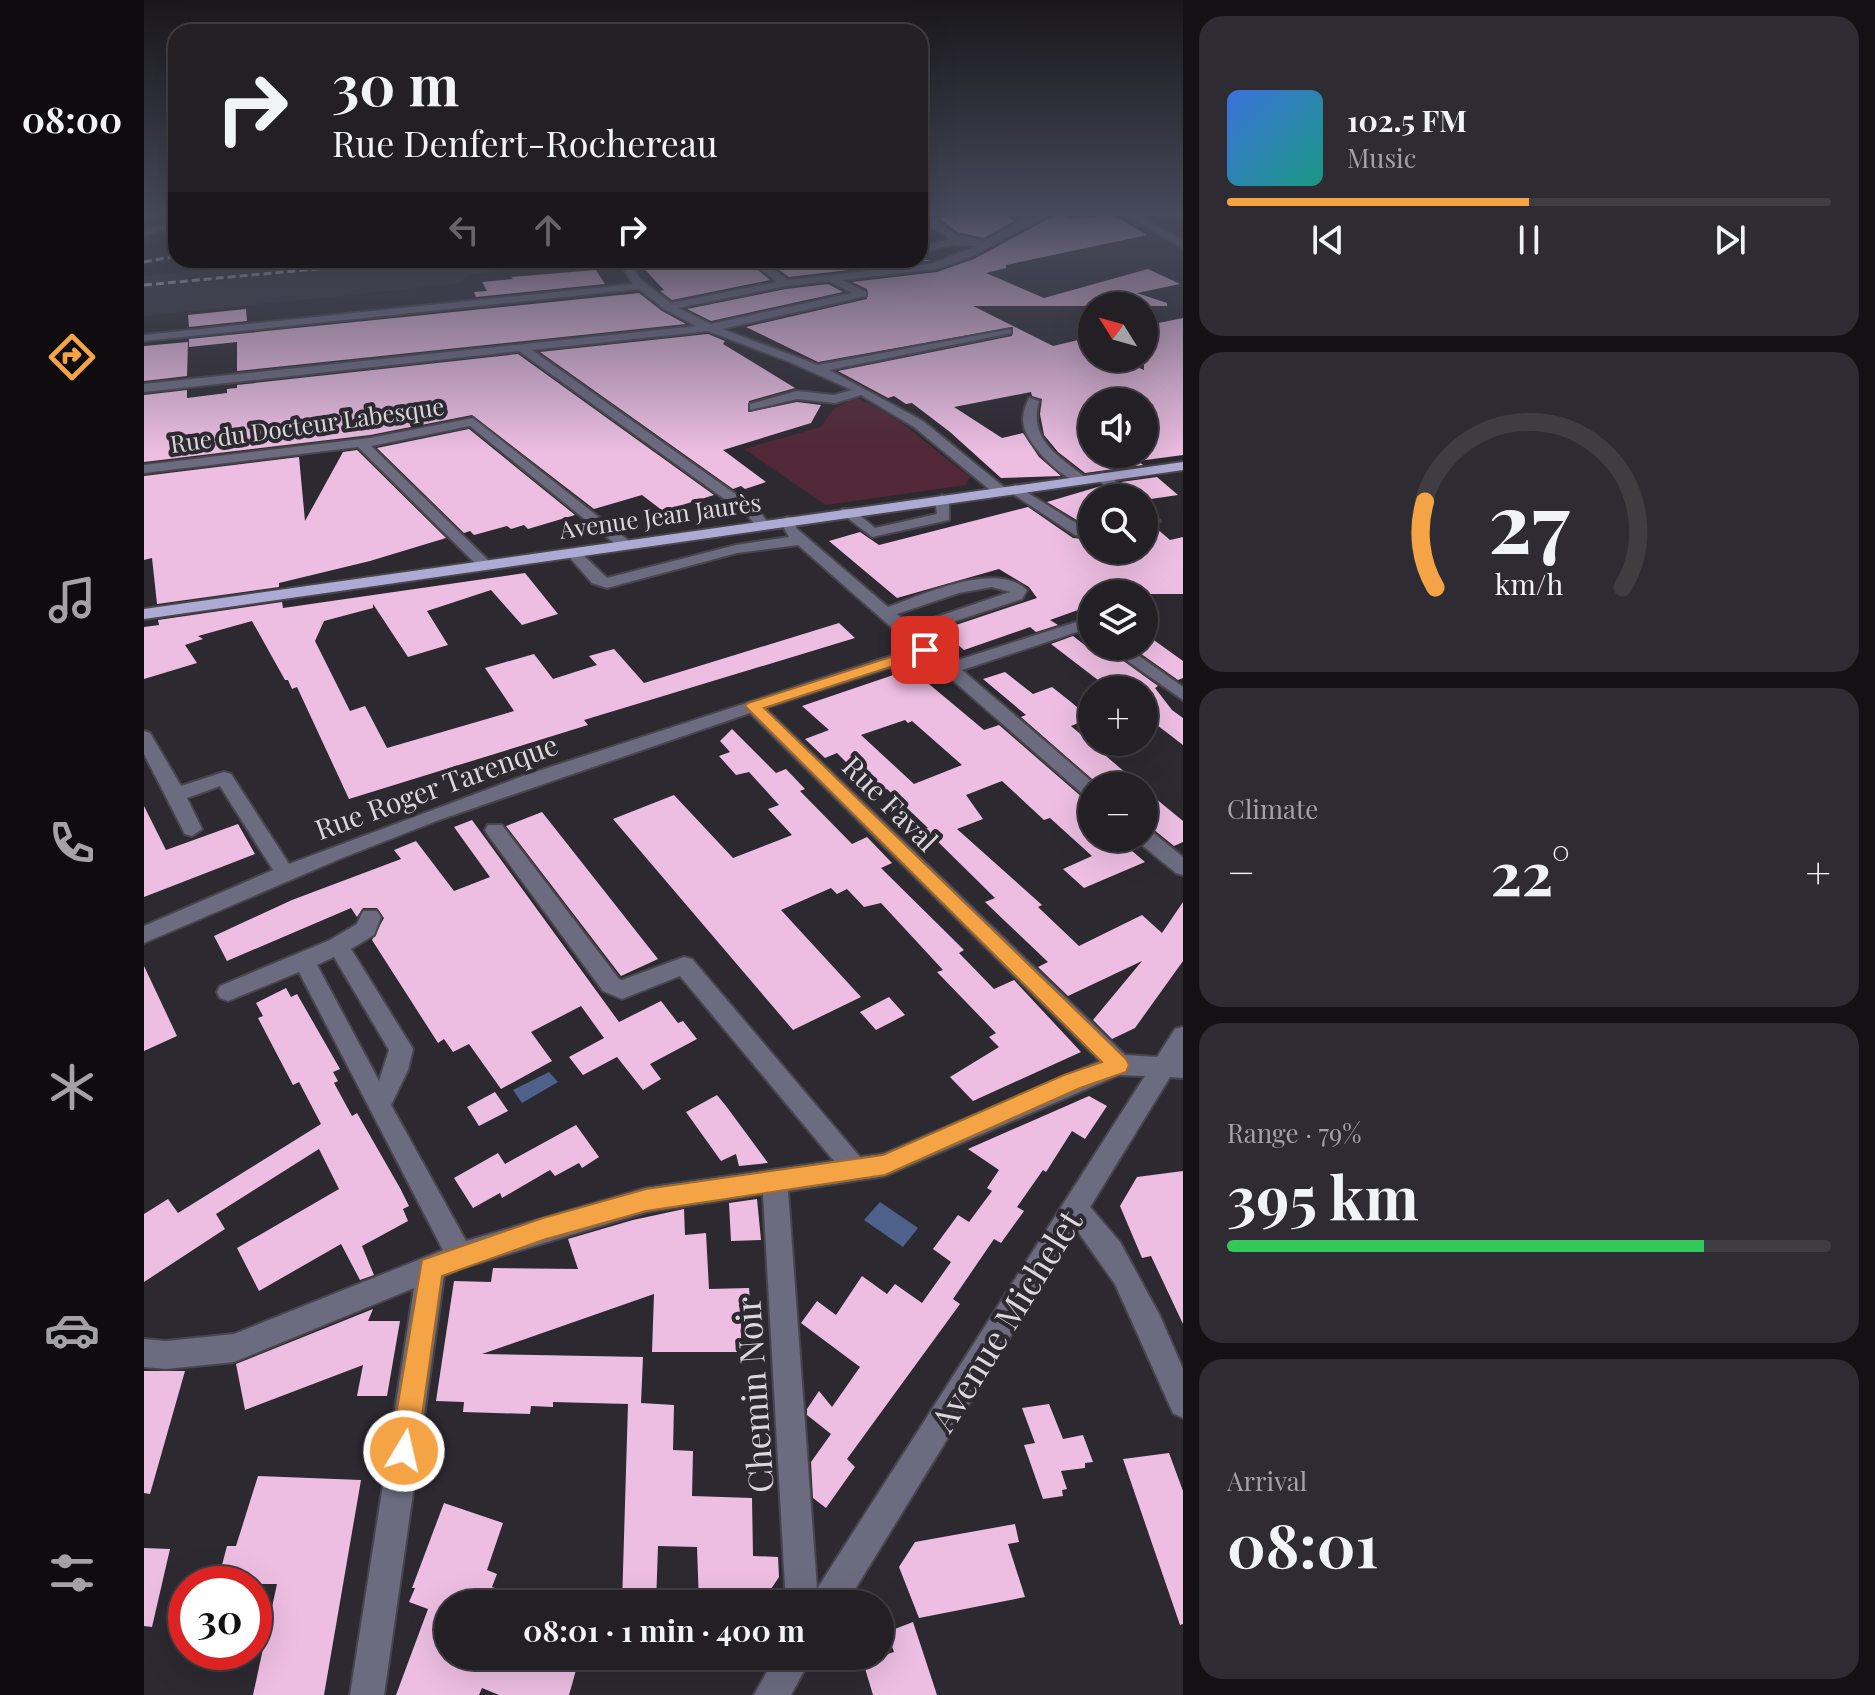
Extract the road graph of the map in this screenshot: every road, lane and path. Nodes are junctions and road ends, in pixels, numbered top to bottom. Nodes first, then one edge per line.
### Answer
1 (563, 294) edge
2 (651, 294) edge
3 (731, 294) edge
4 (862, 294) edge
5 (668, 307) junction
6 (714, 327) junction
7 (1007, 331) dead end
8 (144, 338) edge
9 (522, 348) junction
10 (817, 369) junction
11 (144, 388) edge
12 (862, 391) junction
13 (1033, 401) dead end
14 (754, 407) dead end
15 (361, 443) junction
16 (1183, 466) edge
17 (144, 469) edge
18 (1102, 477) junction
19 (1080, 480) junction
20 (1111, 484) edge
21 (1008, 490) junction
22 (942, 499) junction
23 (847, 512) junction
24 (787, 521) junction
25 (763, 525) junction
26 (1078, 531) edge
27 (800, 540) junction
28 (624, 544) junction
29 (572, 552) junction
30 (484, 564) junction
31 (886, 613) junction
32 (144, 614) edge
33 (1078, 628) edge
34 (907, 632) junction
35 (925, 650) junction
36 (1134, 660) edge
37 (947, 669) junction
38 (1183, 695) edge
39 (753, 706) junction
40 (144, 737) edge
41 (1078, 780) edge
42 (176, 795) junction
43 (192, 829) dead end
44 (495, 830) dead end
45 (1158, 847) edge
46 (1183, 868) edge
47 (284, 872) junction
48 (370, 917) dead end
49 (144, 935) edge
50 (338, 946) junction
51 (304, 961) junction
52 (228, 992) dead end
53 (1183, 1036) edge
54 (1119, 1065) junction
55 (1172, 1068) edge
56 (379, 1105) junction
57 (855, 1171) junction
58 (775, 1182) junction
59 (1075, 1210) junction
60 (460, 1256) junction
61 (431, 1269) junction
62 (144, 1353) edge
63 (1183, 1403) edge
64 (801, 1590) edge
65 (836, 1590) edge
66 (367, 1695) edge

1 - 8 street
2 - 5 street
3 - 5 street
4 - 6 street
5 - 6 street
6 - 9 street
6 - 10 street
7 - 10 street
9 - 11 street
9 - 25 street
10 - 12 street
12 - 14 street
12 - 21 street
13 - 19 street
15 - 17 street, Rue du Docteur Labesque
15 - 28 street, Rue du Docteur Labesque
15 - 30 street
16 - 18 main road, Avenue Jean Jaurès
18 - 19 main road, Avenue Jean Jaurès
18 - 20 street
19 - 21 main road, Avenue Jean Jaurès
21 - 22 main road, Avenue Jean Jaurès
21 - 26 street
22 - 23 main road, Avenue Jean Jaurès
22 - 23 street
23 - 24 main road, Avenue Jean Jaurès
24 - 25 main road, Avenue Jean Jaurès
24 - 27 street
25 - 28 main road, Avenue Jean Jaurès
27 - 29 street
27 - 31 street
28 - 29 main road, Avenue Jean Jaurès
29 - 30 main road, Avenue Jean Jaurès
30 - 32 main road, Avenue Jean Jaurès
31 - 34 street
31 - 34 street
33 - 37 street
34 - 35 street
35 - 37 street
35 - 39 street
36 - 38 street
37 - 41 street
39 - 47 street, Rue Roger Tarenque
39 - 54 street, Rue Faval
40 - 42 street
42 - 43 street
42 - 47 street
44 - 57 street
45 - 46 street
47 - 49 street, Rue Roger Tarenque
48 - 50 street
50 - 51 street
50 - 56 street
51 - 52 street
51 - 56 street
53 - 55 street, Avenue Michelet
54 - 55 street
54 - 57 street
55 - 59 street, Avenue Michelet
56 - 60 street
57 - 58 street
58 - 60 street
58 - 64 street, Chemin Noir
59 - 63 street
59 - 65 street, Avenue Michelet
60 - 61 street
61 - 62 street
61 - 66 street

